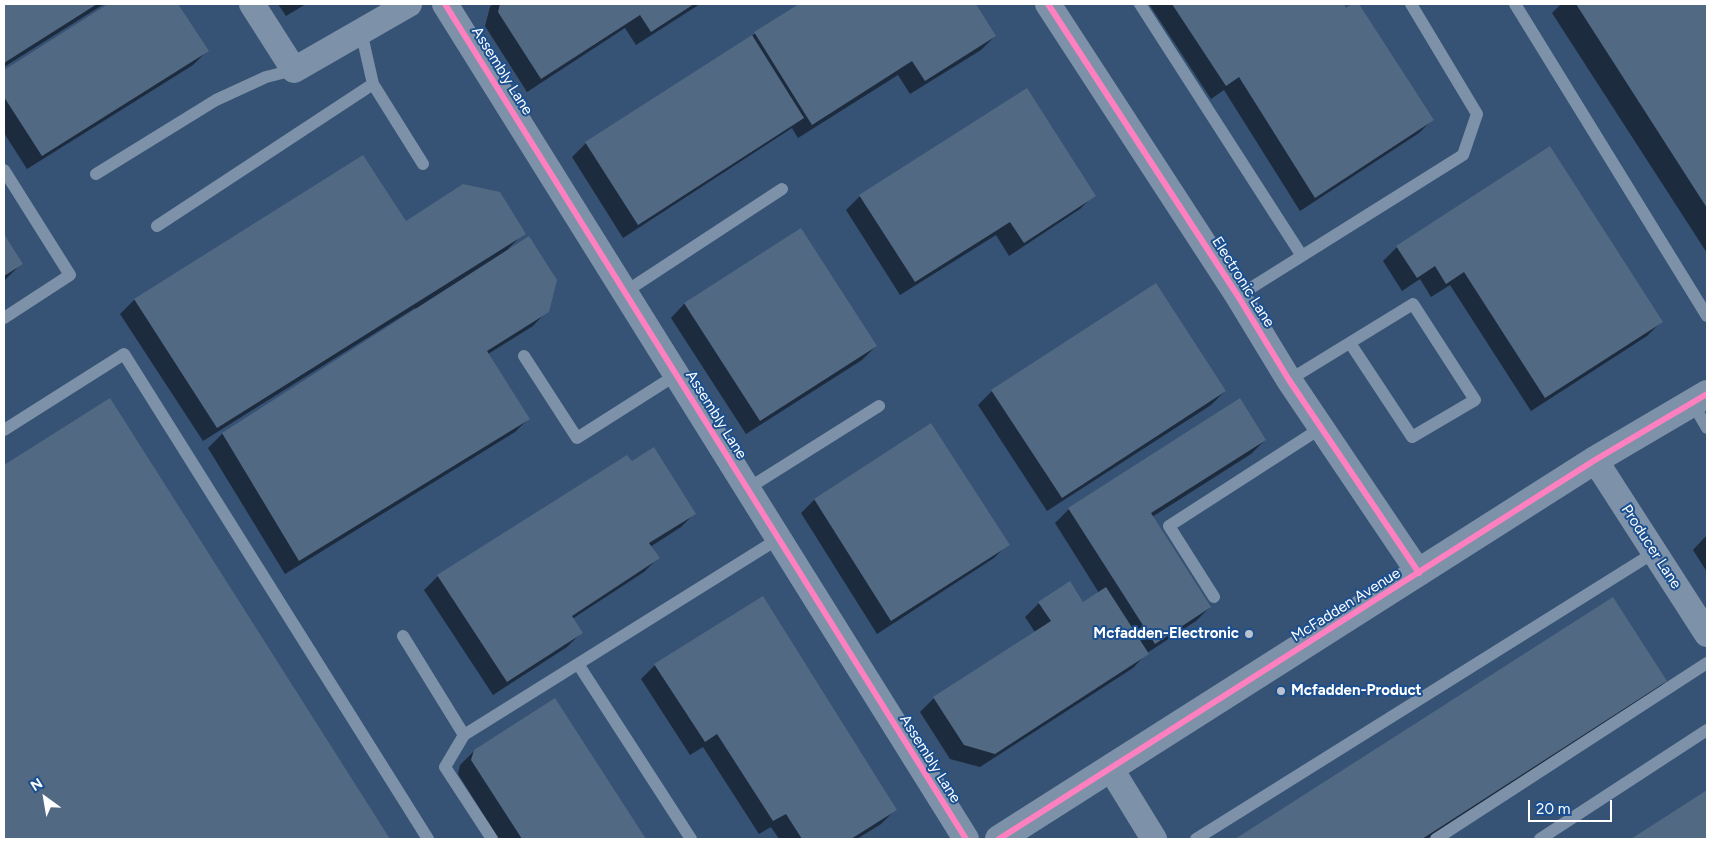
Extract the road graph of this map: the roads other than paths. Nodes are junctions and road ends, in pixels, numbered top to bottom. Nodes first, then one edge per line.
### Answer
1 (252, 4) edge
2 (409, 4) edge
3 (445, 4) edge
4 (1048, 4) edge
5 (1140, 4) edge
6 (1411, 4) edge
7 (1514, 4) edge
8 (361, 31) junction
9 (294, 70) junction
10 (373, 84) junction
11 (423, 164) dead end
12 (4, 170) edge
13 (96, 174) dead end
14 (782, 189) dead end
15 (157, 226) dead end
16 (1302, 256) junction
17 (625, 292) junction
18 (1238, 296) junction
19 (1707, 316) edge
20 (4, 318) edge
21 (1350, 343) junction
22 (524, 356) dead end
23 (676, 375) junction
24 (1288, 380) junction
25 (1700, 398) edge
26 (879, 406) dead end
27 (1321, 428) junction
28 (1707, 428) edge
29 (4, 430) edge
30 (1595, 460) junction
31 (747, 489) junction
32 (778, 539) junction
33 (1654, 552) junction
34 (1419, 573) junction
35 (1214, 597) dead end
36 (1704, 624) edge
37 (403, 636) dead end
38 (1707, 663) edge
39 (578, 664) junction
40 (1707, 730) edge
41 (464, 735) junction
42 (1111, 769) junction
43 (428, 839) edge
44 (492, 839) edge
45 (691, 839) edge
46 (966, 839) edge
47 (999, 839) edge
48 (1154, 839) edge
49 (1196, 839) edge
50 (1436, 839) edge
51 (1540, 839) edge

1 - 9 street
2 - 8 street
3 - 17 street, Assembly Lane
4 - 18 street, Electronic Lane
5 - 16 lane
6 - 16 lane
7 - 19 lane
8 - 9 street
8 - 10 lane
9 - 13 lane
10 - 11 lane
10 - 15 lane
12 - 20 lane
14 - 17 lane
16 - 18 lane
17 - 23 street, Assembly Lane
18 - 24 street, Electronic Lane
21 - 21 lane
21 - 24 lane
22 - 23 lane
23 - 31 street, Assembly Lane
24 - 27 street, Electronic Lane
25 - 28 lane
25 - 30 street, McFadden Avenue
26 - 31 lane
27 - 34 street, Electronic Lane
27 - 35 lane
29 - 43 lane
30 - 33 street, Producer Lane
30 - 34 street, McFadden Avenue
31 - 32 street, Assembly Lane
32 - 39 lane
32 - 46 street, Assembly Lane
33 - 36 street, Producer Lane
33 - 49 lane
34 - 42 street, McFadden Avenue
37 - 41 lane
38 - 50 lane
39 - 41 lane
39 - 45 lane
40 - 51 lane
41 - 44 lane
42 - 47 street, McFadden Avenue
42 - 48 street

